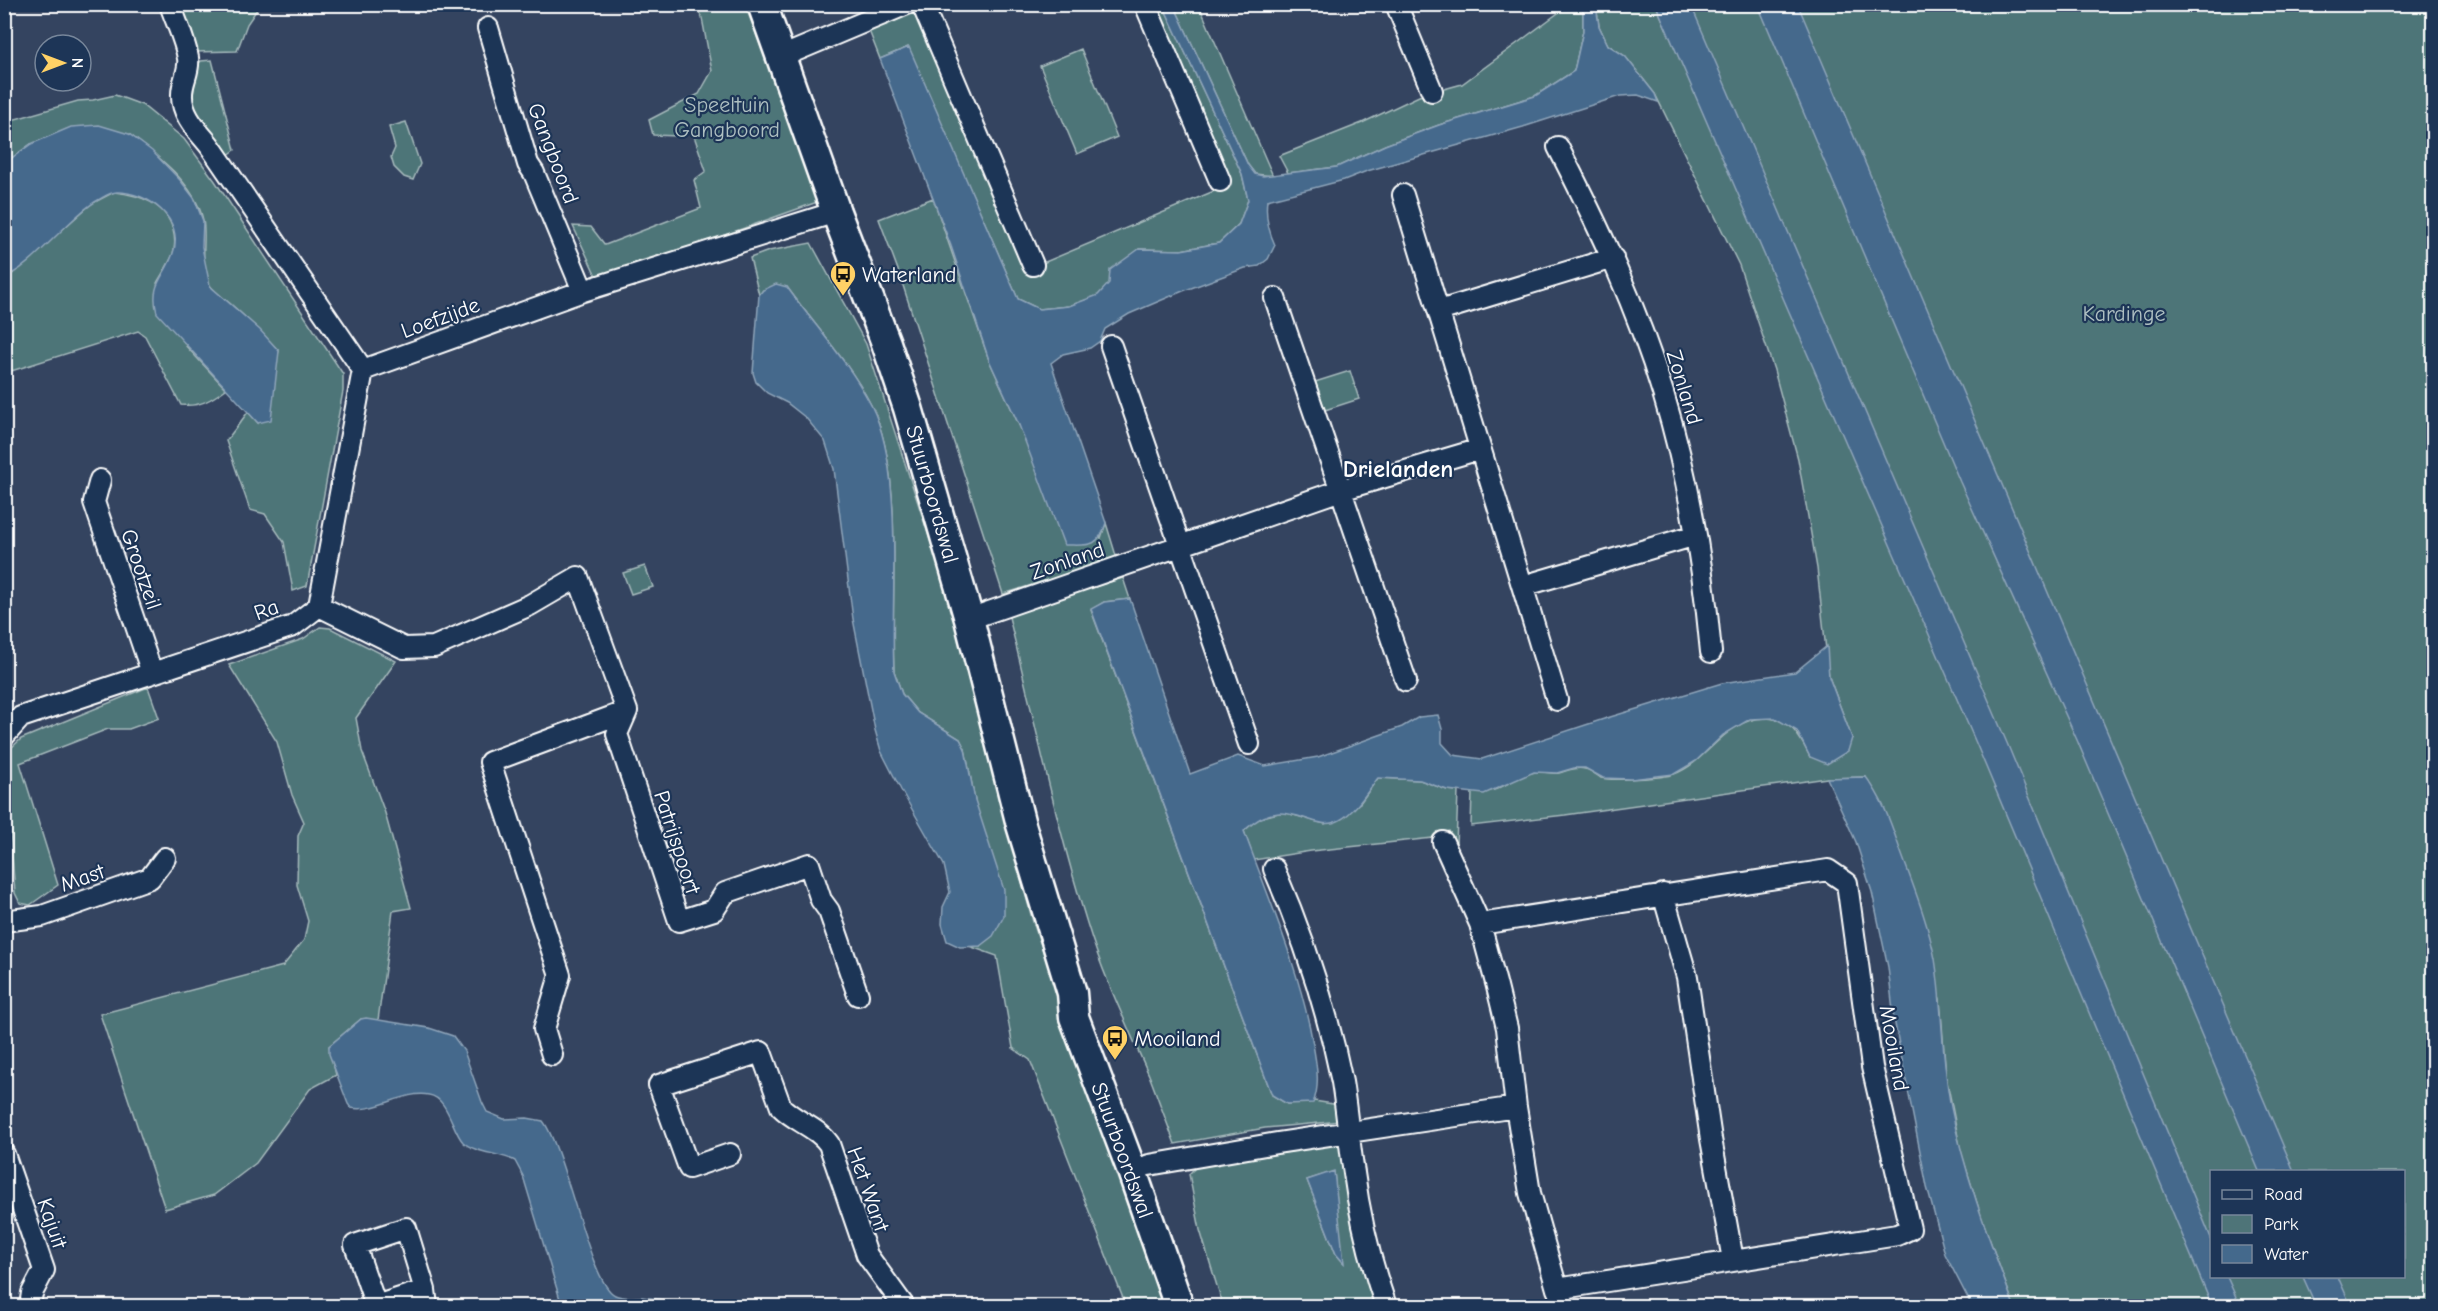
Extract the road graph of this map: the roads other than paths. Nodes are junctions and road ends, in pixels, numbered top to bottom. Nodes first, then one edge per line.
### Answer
1 (170, 4) edge
2 (762, 4) edge
3 (907, 4) edge
4 (922, 4) edge
5 (1145, 4) edge
6 (1396, 4) edge
7 (488, 28) dead end
8 (782, 57) junction
9 (1432, 91) dead end
10 (1558, 147) dead end
11 (1220, 181) dead end
12 (1402, 195) dead end
13 (836, 212) junction
14 (1612, 258) junction
15 (1034, 265) dead end
16 (583, 291) junction
17 (1275, 298) dead end
18 (1439, 311) junction
19 (1111, 346) dead end
20 (363, 370) junction
21 (1480, 448) junction
22 (100, 480) dead end
23 (1341, 490) junction
24 (1696, 535) junction
25 (1180, 547) junction
26 (1523, 586) junction
27 (320, 606) junction
28 (969, 619) junction
29 (1712, 652) dead end
30 (152, 673) junction
31 (1406, 681) dead end
32 (1557, 700) dead end
33 (627, 711) junction
34 (4, 736) edge
35 (1248, 744) dead end
36 (1443, 842) dead end
37 (165, 858) dead end
38 (1275, 869) dead end
39 (1663, 894) junction
40 (4, 921) edge
41 (1480, 924) junction
42 (858, 995) dead end
43 (552, 1054) dead end
44 (1516, 1107) junction
45 (1349, 1132) junction
46 (4, 1154) edge
47 (730, 1154) dead end
48 (1140, 1168) junction
49 (1733, 1260) junction
50 (1561, 1298) edge
51 (30, 1306) edge
52 (904, 1306) edge
53 (1179, 1306) edge
54 (1188, 1306) edge
55 (1386, 1306) edge

1 - 20 street
2 - 8 street, Stuurboordswal
3 - 8 street
4 - 15 street
5 - 11 street
6 - 9 street
7 - 16 street, Gangboord
8 - 13 street, Stuurboordswal
10 - 14 street, Zonland
12 - 18 street
13 - 16 street, Loefzijde
13 - 28 street, Stuurboordswal
14 - 18 street
14 - 24 street, Zonland
16 - 20 street, Loefzijde
17 - 23 street
18 - 21 street
19 - 25 street
20 - 27 street
21 - 23 street, Zonland
21 - 26 street
22 - 30 street, Grootzeil
23 - 25 street, Zonland
23 - 31 street
24 - 26 street
24 - 29 street, Zonland
25 - 28 street, Zonland
25 - 35 street
26 - 32 street
27 - 30 street, Ra
27 - 33 street
28 - 48 street, Stuurboordswal
30 - 34 street, Ra
33 - 42 street, Patrijspoort
33 - 43 street
36 - 41 street, Mooiland
37 - 40 street, Mast
38 - 45 street
39 - 41 street, Mooiland
39 - 49 street
39 - 49 street, Mooiland
41 - 44 street, Mooiland
44 - 45 street
44 - 50 street, Mooiland
45 - 48 street
45 - 55 street
46 - 51 street, Kajuit
47 - 52 street, Het Want
48 - 53 street, Stuurboordswal
48 - 54 street
49 - 50 street, Mooiland

